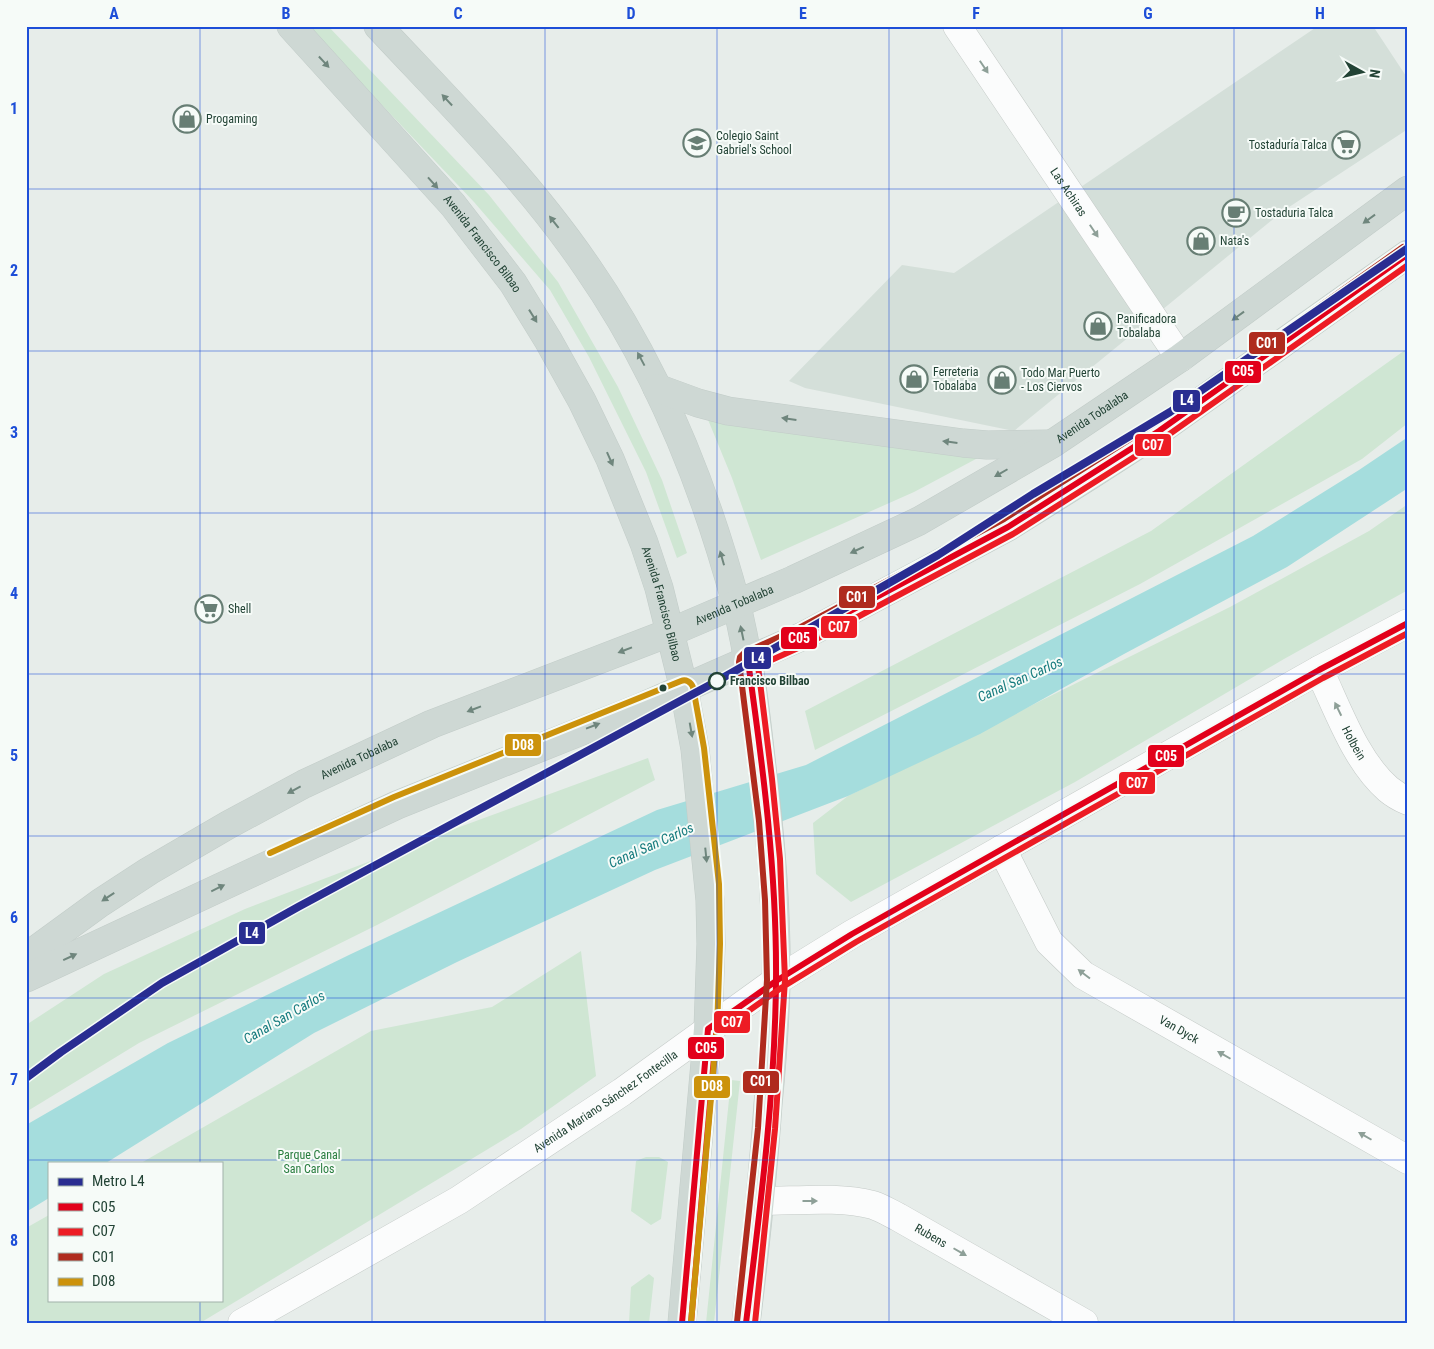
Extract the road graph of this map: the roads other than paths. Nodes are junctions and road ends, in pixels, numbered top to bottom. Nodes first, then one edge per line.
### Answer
1 (291, 26) edge
2 (378, 26) edge
3 (957, 26) edge
4 (1408, 190) edge
5 (1408, 254) edge
6 (1180, 358) junction
7 (657, 388) junction
8 (1052, 444) junction
9 (736, 604) junction
10 (1408, 623) edge
11 (671, 632) junction
12 (748, 661) junction
13 (1319, 670) junction
14 (684, 688) junction
15 (1408, 801) edge
16 (1002, 849) junction
17 (26, 957) edge
18 (26, 978) edge
19 (776, 981) junction
20 (708, 1029) junction
21 (1408, 1160) edge
22 (761, 1200) junction
23 (242, 1323) edge
24 (682, 1323) edge
25 (746, 1323) edge
26 (1084, 1323) edge

1 -> 11 main road, Avenida Francisco Bilbao
7 -> 2 main road
3 -> 6 street, Las Achiras
4 -> 6 main road, Avenida Tobalaba
5 - 12 main road
6 - 8 main road, Avenida Tobalaba
8 -> 7 main road
9 -> 7 main road
8 -> 9 main road, Avenida Tobalaba
9 - 11 main road, Avenida Tobalaba
12 -> 9 main road
10 - 13 street, Avenida Mariano Sánchez Fontecilla
11 - 14 main road, Avenida Francisco Bilbao
11 -> 17 main road, Avenida Tobalaba
12 - 14 main road
12 - 19 main road
15 -> 13 street, Holbein
13 - 16 street, Avenida Mariano Sánchez Fontecilla
18 -> 14 main road
14 -> 20 main road, Avenida Francisco Bilbao
16 - 19 street, Avenida Mariano Sánchez Fontecilla
21 -> 16 street, Van Dyck
19 - 20 street, Avenida Mariano Sánchez Fontecilla
19 - 22 main road
20 - 23 street, Avenida Mariano Sánchez Fontecilla
20 - 24 main road, Avenida Francisco Bilbao
22 - 25 main road
22 -> 26 street, Rubens

